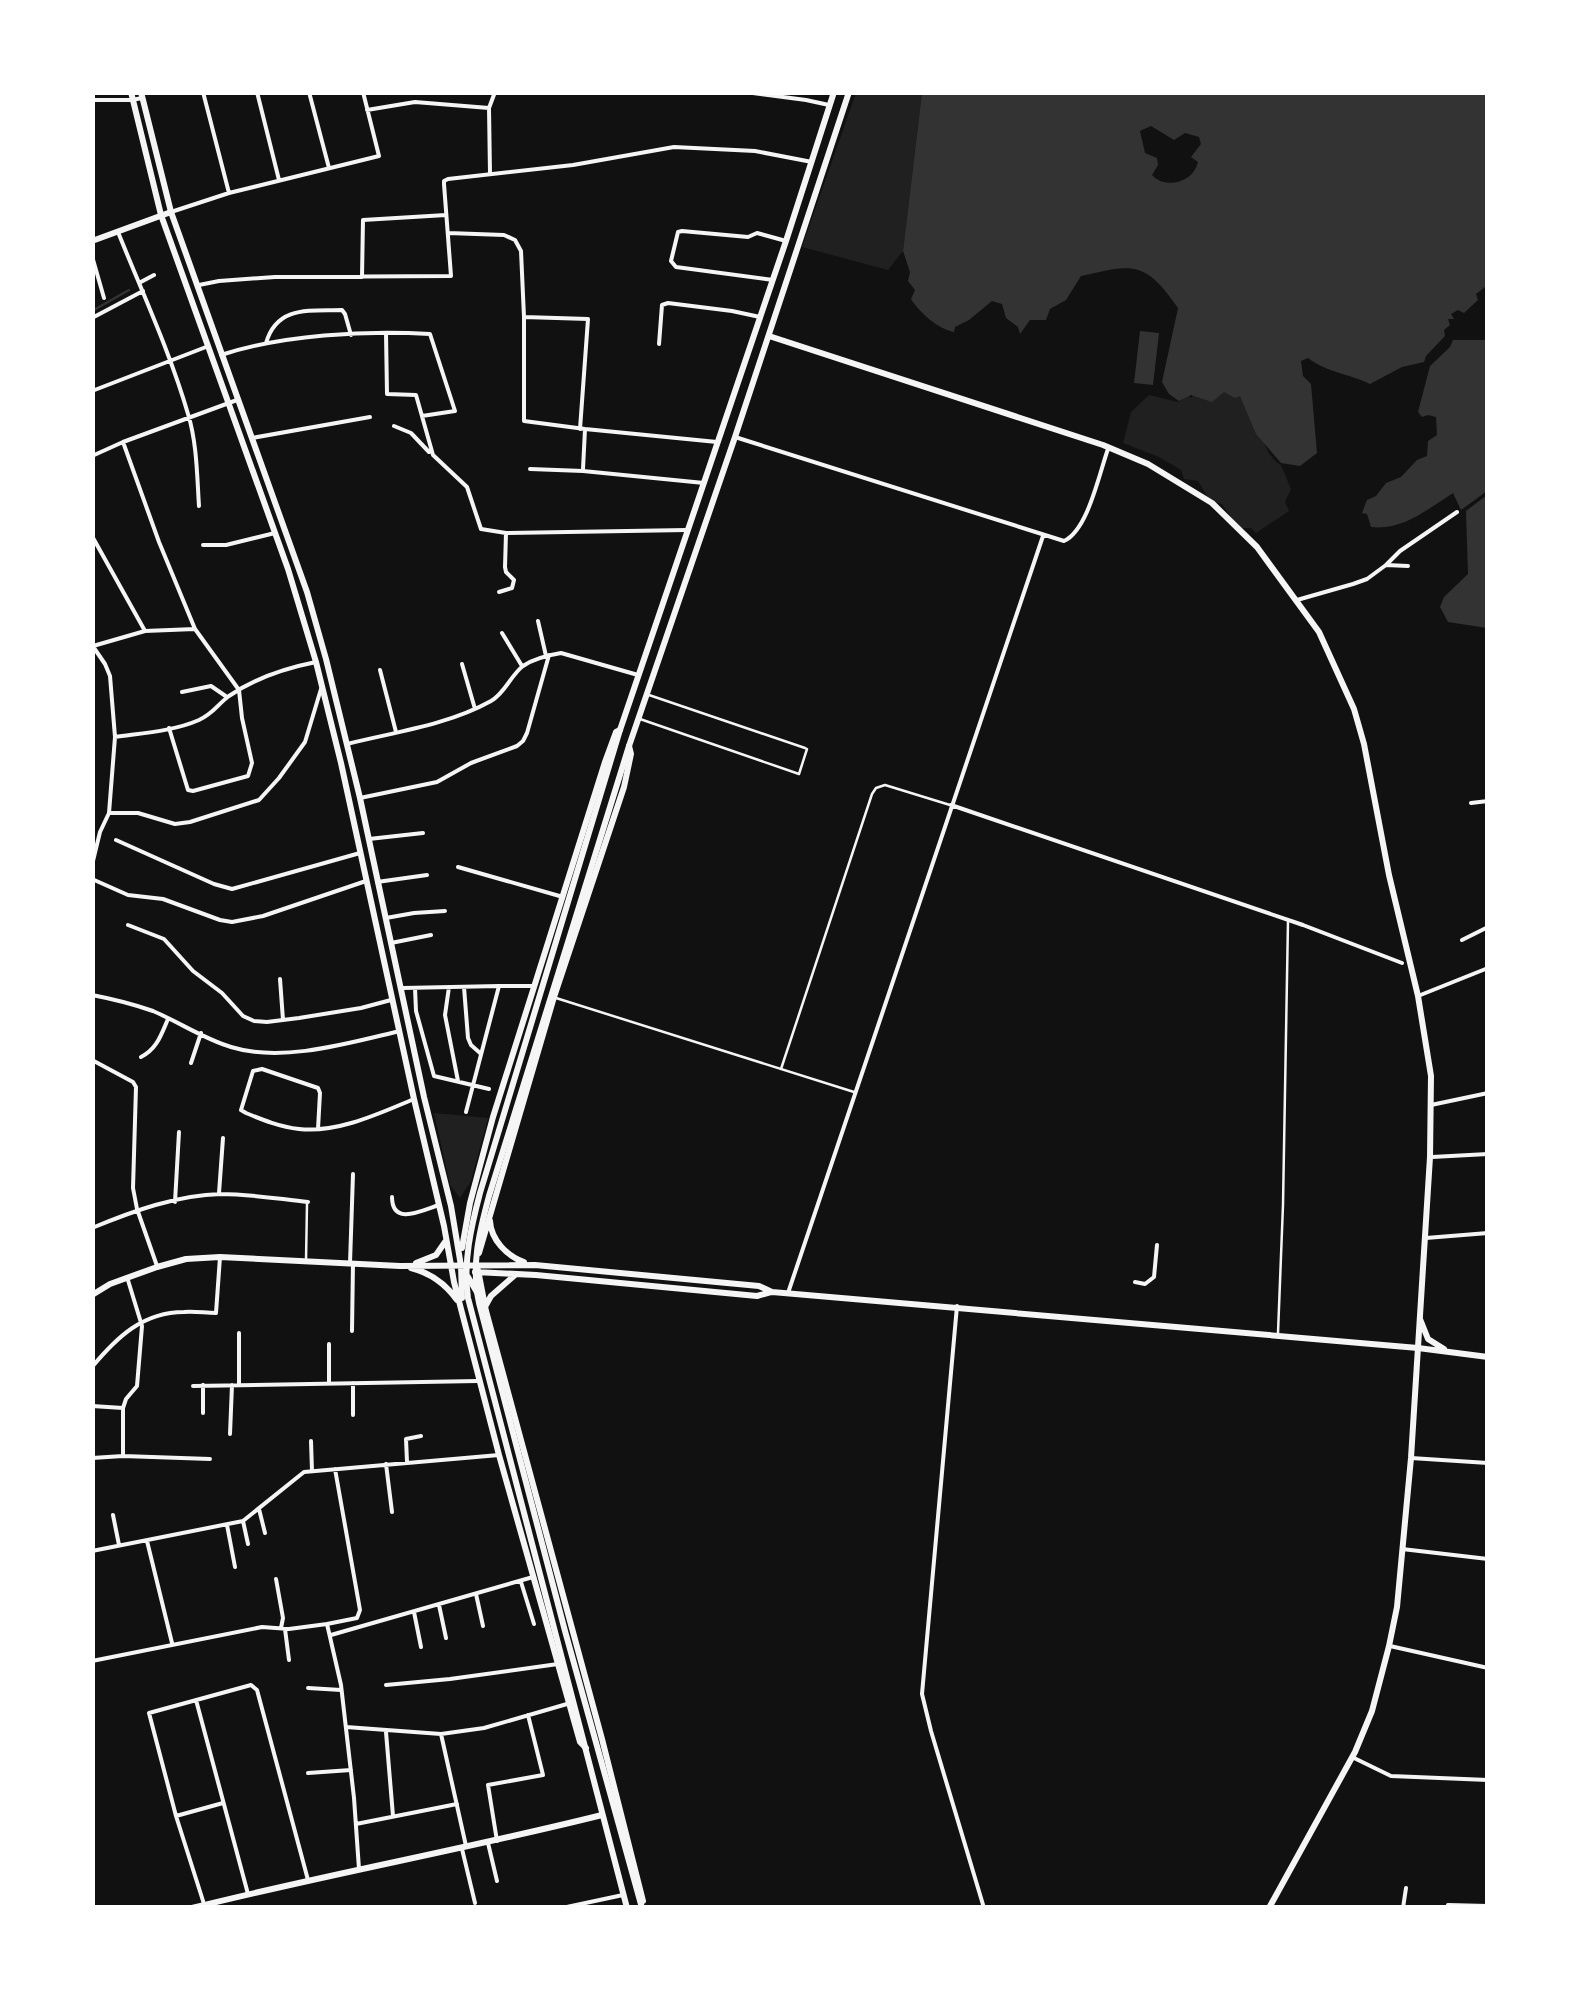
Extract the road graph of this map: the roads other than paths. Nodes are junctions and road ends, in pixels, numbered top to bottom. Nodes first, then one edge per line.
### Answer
1 (203, 92) edge
2 (257, 92) edge
3 (309, 92) edge
4 (363, 92) edge
5 (414, 92) edge
6 (495, 92) edge
7 (745, 92) edge
8 (834, 92) edge
9 (849, 92) edge
10 (142, 95) edge
11 (132, 96) edge
12 (92, 100) edge
13 (416, 102) junction
14 (830, 105) junction
15 (488, 108) junction
16 (367, 110) junction
17 (812, 162) junction
18 (330, 168) junction
19 (490, 174) junction
20 (280, 181) junction
21 (804, 187) junction
22 (818, 191) junction
23 (229, 192) junction
24 (171, 212) junction
25 (161, 215) junction
26 (446, 215) junction
27 (118, 232) junction
28 (448, 234) junction
29 (92, 241) edge
30 (786, 241) junction
31 (92, 256) edge
32 (154, 276) dead end
33 (362, 277) junction
34 (773, 280) junction
35 (140, 282) junction
36 (196, 286) junction
37 (144, 291) junction
38 (104, 298) dead end
39 (524, 317) junction
40 (760, 317) junction
41 (92, 318) edge
42 (386, 333) junction
43 (351, 335) junction
44 (769, 336) junction
45 (266, 343) junction
46 (658, 344) dead end
47 (206, 347) junction
48 (750, 349) junction
49 (221, 354) junction
50 (169, 361) junction
51 (92, 391) edge
52 (238, 400) junction
53 (226, 403) junction
54 (421, 416) junction
55 (189, 417) junction
56 (370, 417) dead end
57 (394, 426) dead end
58 (582, 429) junction
59 (735, 437) junction
60 (251, 438) junction
61 (123, 442) junction
62 (718, 442) junction
63 (1109, 447) junction
64 (433, 455) junction
65 (92, 456) edge
66 (530, 468) dead end
67 (583, 471) junction
68 (704, 483) junction
69 (199, 506) dead end
70 (1457, 512) dead end
71 (688, 530) junction
72 (275, 533) junction
73 (506, 533) junction
74 (92, 536) edge
75 (1043, 536) junction
76 (203, 545) dead end
77 (1386, 565) junction
78 (1408, 566) dead end
79 (498, 592) dead end
80 (1298, 600) junction
81 (538, 621) dead end
82 (195, 629) junction
83 (146, 631) junction
84 (502, 634) dead end
85 (93, 646) edge
86 (547, 656) junction
87 (316, 662) junction
88 (462, 664) dead end
89 (522, 666) junction
90 (380, 670) dead end
91 (638, 675) junction
92 (322, 685) junction
93 (239, 690) junction
94 (182, 692) dead end
95 (646, 694) junction
96 (227, 697) junction
97 (475, 708) junction
98 (638, 719) junction
99 (170, 728) junction
100 (620, 730) junction
101 (396, 732) junction
102 (116, 737) junction
103 (347, 744) junction
104 (629, 746) junction
105 (360, 798) junction
106 (1488, 801) edge
107 (1471, 804) dead end
108 (951, 805) junction
109 (109, 812) junction
110 (424, 832) dead end
111 (369, 839) junction
112 (116, 840) dead end
113 (360, 853) junction
114 (92, 865) edge
115 (458, 867) dead end
116 (427, 875) dead end
117 (92, 878) edge
118 (366, 882) junction
119 (378, 882) junction
120 (563, 897) junction
121 (445, 911) dead end
122 (386, 918) junction
123 (1288, 920) junction
124 (128, 925) dead end
125 (1488, 927) edge
126 (431, 935) dead end
127 (1462, 940) dead end
128 (391, 943) junction
129 (1402, 963) joint
130 (1411, 966) junction
131 (1488, 968) edge
132 (280, 979) dead end
133 (498, 986) junction
134 (534, 986) junction
135 (449, 987) junction
136 (401, 988) junction
137 (415, 988) junction
138 (464, 988) junction
139 (92, 996) edge
140 (1418, 996) junction
141 (554, 997) junction
142 (392, 999) junction
143 (168, 1019) junction
144 (282, 1020) junction
145 (400, 1031) junction
146 (201, 1033) junction
147 (480, 1053) junction
148 (140, 1058) dead end
149 (92, 1060) edge
150 (190, 1063) dead end
151 (781, 1069) junction
152 (458, 1082) junction
153 (473, 1085) junction
154 (489, 1089) dead end
155 (855, 1093) junction
156 (1488, 1093) edge
157 (414, 1100) junction
158 (1431, 1105) junction
159 (466, 1112) dead end
160 (318, 1129) junction
161 (179, 1132) dead end
162 (488, 1135) junction
163 (223, 1138) dead end
164 (511, 1140) junction
165 (1488, 1154) edge
166 (1430, 1157) junction
167 (353, 1174) dead end
168 (219, 1194) junction
169 (392, 1197) dead end
170 (175, 1202) junction
171 (308, 1202) joint
172 (460, 1204) junction
173 (439, 1205) junction
174 (136, 1210) junction
175 (490, 1212) junction
176 (92, 1228) edge
177 (1488, 1233) edge
178 (1426, 1238) junction
179 (446, 1240) junction
180 (1157, 1245) dead end
181 (220, 1257) junction
182 (306, 1260) junction
183 (351, 1263) junction
184 (535, 1265) junction
185 (400, 1266) junction
186 (456, 1266) junction
187 (157, 1267) junction
188 (478, 1268) junction
189 (516, 1274) junction
190 (127, 1278) junction
191 (1134, 1282) dead end
192 (772, 1292) junction
193 (788, 1294) junction
194 (92, 1295) edge
195 (485, 1306) junction
196 (957, 1306) junction
197 (462, 1311) junction
198 (1420, 1319) junction
199 (141, 1320) junction
200 (352, 1331) dead end
201 (239, 1334) dead end
202 (1278, 1337) junction
203 (329, 1344) dead end
204 (1418, 1348) junction
205 (1449, 1352) junction
206 (1488, 1356) edge
207 (92, 1367) edge
208 (478, 1380) junction
209 (329, 1383) junction
210 (352, 1383) junction
211 (204, 1385) junction
212 (236, 1385) junction
213 (193, 1386) dead end
214 (506, 1386) junction
215 (481, 1390) junction
216 (92, 1406) edge
217 (123, 1408) junction
218 (203, 1413) dead end
219 (353, 1415) dead end
220 (230, 1434) dead end
221 (421, 1436) dead end
222 (311, 1440) dead end
223 (498, 1455) junction
224 (123, 1456) junction
225 (92, 1458) edge
226 (1411, 1458) junction
227 (210, 1459) dead end
228 (407, 1462) junction
229 (1488, 1463) edge
230 (386, 1464) junction
231 (335, 1469) junction
232 (312, 1471) junction
233 (260, 1509) junction
234 (392, 1512) dead end
235 (114, 1515) dead end
236 (243, 1521) junction
237 (227, 1525) junction
238 (264, 1533) dead end
239 (147, 1541) junction
240 (248, 1544) dead end
241 (119, 1546) junction
242 (1402, 1549) junction
243 (92, 1551) edge
244 (1488, 1559) edge
245 (236, 1567) dead end
246 (533, 1577) junction
247 (276, 1578) dead end
248 (521, 1582) junction
249 (476, 1594) junction
250 (439, 1605) junction
251 (414, 1612) junction
252 (327, 1624) junction
253 (534, 1624) dead end
254 (483, 1626) dead end
255 (283, 1628) junction
256 (331, 1635) junction
257 (446, 1638) dead end
258 (172, 1644) junction
259 (1389, 1646) junction
260 (421, 1647) dead end
261 (289, 1660) dead end
262 (92, 1661) edge
263 (558, 1664) junction
264 (1488, 1668) edge
265 (386, 1684) dead end
266 (308, 1688) dead end
267 (341, 1690) junction
268 (196, 1699) junction
269 (569, 1703) junction
270 (528, 1715) junction
271 (346, 1727) junction
272 (386, 1730) junction
273 (441, 1734) junction
274 (587, 1749) junction
275 (1352, 1757) junction
276 (351, 1770) junction
277 (308, 1773) dead end
278 (1488, 1780) edge
279 (224, 1803) junction
280 (456, 1804) junction
281 (602, 1815) junction
282 (176, 1816) junction
283 (393, 1816) junction
284 (356, 1824) junction
285 (492, 1842) junction
286 (464, 1849) junction
287 (359, 1869) junction
288 (308, 1880) junction
289 (497, 1881) dead end
290 (1406, 1888) dead end
291 (248, 1894) junction
292 (623, 1895) junction
293 (475, 1903) dead end
294 (204, 1904) junction
295 (1488, 1906) edge
296 (192, 1908) edge
297 (562, 1908) edge
298 (627, 1908) edge
299 (643, 1908) edge
300 (984, 1908) edge
301 (1269, 1908) edge
302 (1403, 1908) edge
303 (1447, 1908) edge

1 - 23 street
2 - 20 street
3 - 18 street
4 - 16 street
5 - 13 street
6 - 15 street
7 - 14 street
8 - 14 main road
9 - 22 main road
10 - 11 street
10 - 24 main road
11 - 12 street
11 - 25 main road
13 - 15 street
13 - 16 street
14 - 17 main road
15 - 19 street
16 - 18 street
17 - 19 street
17 - 21 main road
18 - 20 street
19 - 26 street
20 - 23 street
21 - 22 main road
21 - 30 main road
22 - 44 main road
23 - 24 street
24 - 25 main road
24 - 36 main road
25 - 27 main road
25 - 47 main road
26 - 28 street
26 - 33 street
27 - 29 main road
27 - 35 street
28 - 33 street
28 - 39 street
30 - 34 main road
30 - 34 street
31 - 38 street
32 - 35 street
33 - 36 street
34 - 40 main road
35 - 37 street
36 - 49 main road
37 - 41 street
37 - 50 street
39 - 58 street
39 - 58 street
40 - 44 main road
40 - 46 street
40 - 48 main road
42 - 43 street
42 - 54 street
42 - 54 street
43 - 45 street
43 - 45 street
44 - 48 main road
44 - 59 main road
44 - 63 main road
45 - 49 street
47 - 50 street
47 - 53 main road
48 - 62 main road
49 - 52 main road
50 - 51 street
50 - 55 street
52 - 53 street
52 - 60 main road
53 - 55 street
53 - 72 main road
54 - 64 street
55 - 61 street
55 - 69 street
56 - 60 street
57 - 64 street
58 - 62 street
58 - 67 street
59 - 75 street
59 - 95 main road
60 - 103 main road
61 - 65 street
61 - 82 street
62 - 68 main road
63 - 75 street
63 - 80 main road
64 - 73 street
66 - 67 street
67 - 68 street
68 - 71 main road
70 - 77 street
71 - 73 street
71 - 91 main road
72 - 76 street
72 - 87 main road
73 - 79 street
74 - 83 street
75 - 108 street
77 - 78 street
77 - 80 street
80 - 130 main road
81 - 86 street
82 - 83 street
82 - 93 street
83 - 85 street
84 - 89 street
85 - 102 street
86 - 89 street
86 - 91 street
86 - 105 street
87 - 92 main road
87 - 93 street
88 - 97 street
89 - 97 street
90 - 101 street
91 - 100 main road
92 - 109 street
92 - 113 main road
93 - 96 street
93 - 99 street
94 - 96 street
95 - 98 main road
95 - 98 lane
96 - 99 street
97 - 101 street
98 - 104 main road
99 - 102 street
100 - 120 main road
100 - 274 main road
101 - 103 street
102 - 109 street
103 - 105 main road
104 - 141 main road
104 - 299 main road
105 - 111 main road
106 - 107 street
108 - 123 street
108 - 151 lane
108 - 155 street
109 - 114 street
110 - 111 street
111 - 119 main road
112 - 113 street
113 - 118 main road
115 - 120 street
116 - 119 street
117 - 118 street
118 - 142 main road
119 - 122 main road
120 - 134 main road
121 - 122 street
122 - 128 main road
123 - 129 street
123 - 202 lane
124 - 144 street
125 - 127 street
126 - 128 street
128 - 136 main road
129 - 130 lane
130 - 140 main road
131 - 140 street
132 - 144 street
133 - 134 street
133 - 138 street
133 - 147 street
134 - 162 main road
135 - 137 street
135 - 138 street
135 - 152 street
136 - 137 street
136 - 172 main road
137 - 152 street
138 - 147 street
139 - 143 street
140 - 158 main road
141 - 151 lane
141 - 164 main road
142 - 144 street
142 - 145 main road
143 - 146 street
143 - 148 street
145 - 146 street
145 - 157 main road
146 - 150 street
147 - 153 street
149 - 174 street
151 - 155 lane
152 - 153 street
153 - 154 street
153 - 159 street
155 - 193 street
156 - 158 street
157 - 160 street
157 - 173 main road
158 - 166 main road
160 - 160 street
161 - 170 street
162 - 164 main road
162 - 172 main road
163 - 168 street
164 - 175 main road
165 - 166 street
166 - 178 main road
167 - 183 street
168 - 170 street
168 - 171 street
169 - 173 street
170 - 174 street
171 - 182 lane
172 - 186 main road
172 - 186 main road
173 - 179 main road
174 - 176 street
174 - 187 street
175 - 184 main road
175 - 188 main road
177 - 178 street
178 - 198 main road
179 - 185 main road
179 - 186 main road
180 - 191 street
181 - 182 main road
181 - 187 main road
181 - 199 street
182 - 183 main road
183 - 185 main road
183 - 200 street
184 - 188 main road
184 - 192 main road
185 - 186 main road
185 - 197 main road
186 - 188 main road
186 - 195 main road
186 - 197 main road
187 - 190 main road
188 - 189 main road
188 - 195 main road
189 - 192 main road
189 - 195 main road
190 - 194 main road
190 - 199 street
192 - 193 main road
193 - 196 main road
195 - 214 main road
196 - 202 main road
196 - 300 street
197 - 208 main road
198 - 204 main road
198 - 205 main road
199 - 207 street
199 - 217 street
201 - 212 street
202 - 204 main road
203 - 209 street
204 - 205 main road
204 - 226 main road
205 - 206 main road
208 - 210 street
208 - 215 main road
209 - 210 street
209 - 212 street
210 - 219 street
211 - 212 street
211 - 213 street
211 - 218 street
212 - 220 street
214 - 215 street
214 - 299 main road
215 - 223 main road
216 - 217 street
217 - 224 street
221 - 228 street
222 - 232 street
223 - 228 street
223 - 246 main road
224 - 225 street
224 - 227 street
226 - 229 street
226 - 242 main road
228 - 230 street
230 - 231 street
230 - 234 street
231 - 232 street
231 - 252 street
232 - 233 street
233 - 236 street
233 - 238 street
235 - 241 street
236 - 237 street
236 - 240 street
237 - 239 street
237 - 245 street
239 - 241 street
239 - 258 street
241 - 243 street
242 - 244 street
242 - 259 main road
246 - 248 street
246 - 263 main road
247 - 255 street
248 - 249 street
248 - 253 street
249 - 250 street
249 - 254 street
250 - 251 street
250 - 257 street
251 - 256 street
251 - 260 street
252 - 255 street
252 - 256 street
255 - 258 street
255 - 261 street
256 - 267 street
258 - 262 street
259 - 264 street
259 - 275 main road
263 - 265 street
263 - 269 main road
266 - 267 street
267 - 271 street
268 - 279 street
268 - 282 street
268 - 288 street
269 - 270 street
269 - 274 main road
270 - 273 street
270 - 285 street
271 - 272 street
271 - 276 street
272 - 273 street
272 - 283 street
273 - 280 street
274 - 281 main road
275 - 278 street
275 - 301 main road
276 - 277 street
276 - 284 street
279 - 282 street
279 - 291 street
280 - 283 street
280 - 286 street
281 - 285 main road
281 - 292 main road
282 - 294 street
283 - 284 street
284 - 287 street
285 - 286 main road
285 - 289 street
286 - 287 main road
286 - 293 street
287 - 288 main road
288 - 291 main road
290 - 302 street
291 - 294 main road
292 - 297 street
292 - 298 main road
294 - 296 main road
295 - 303 street

